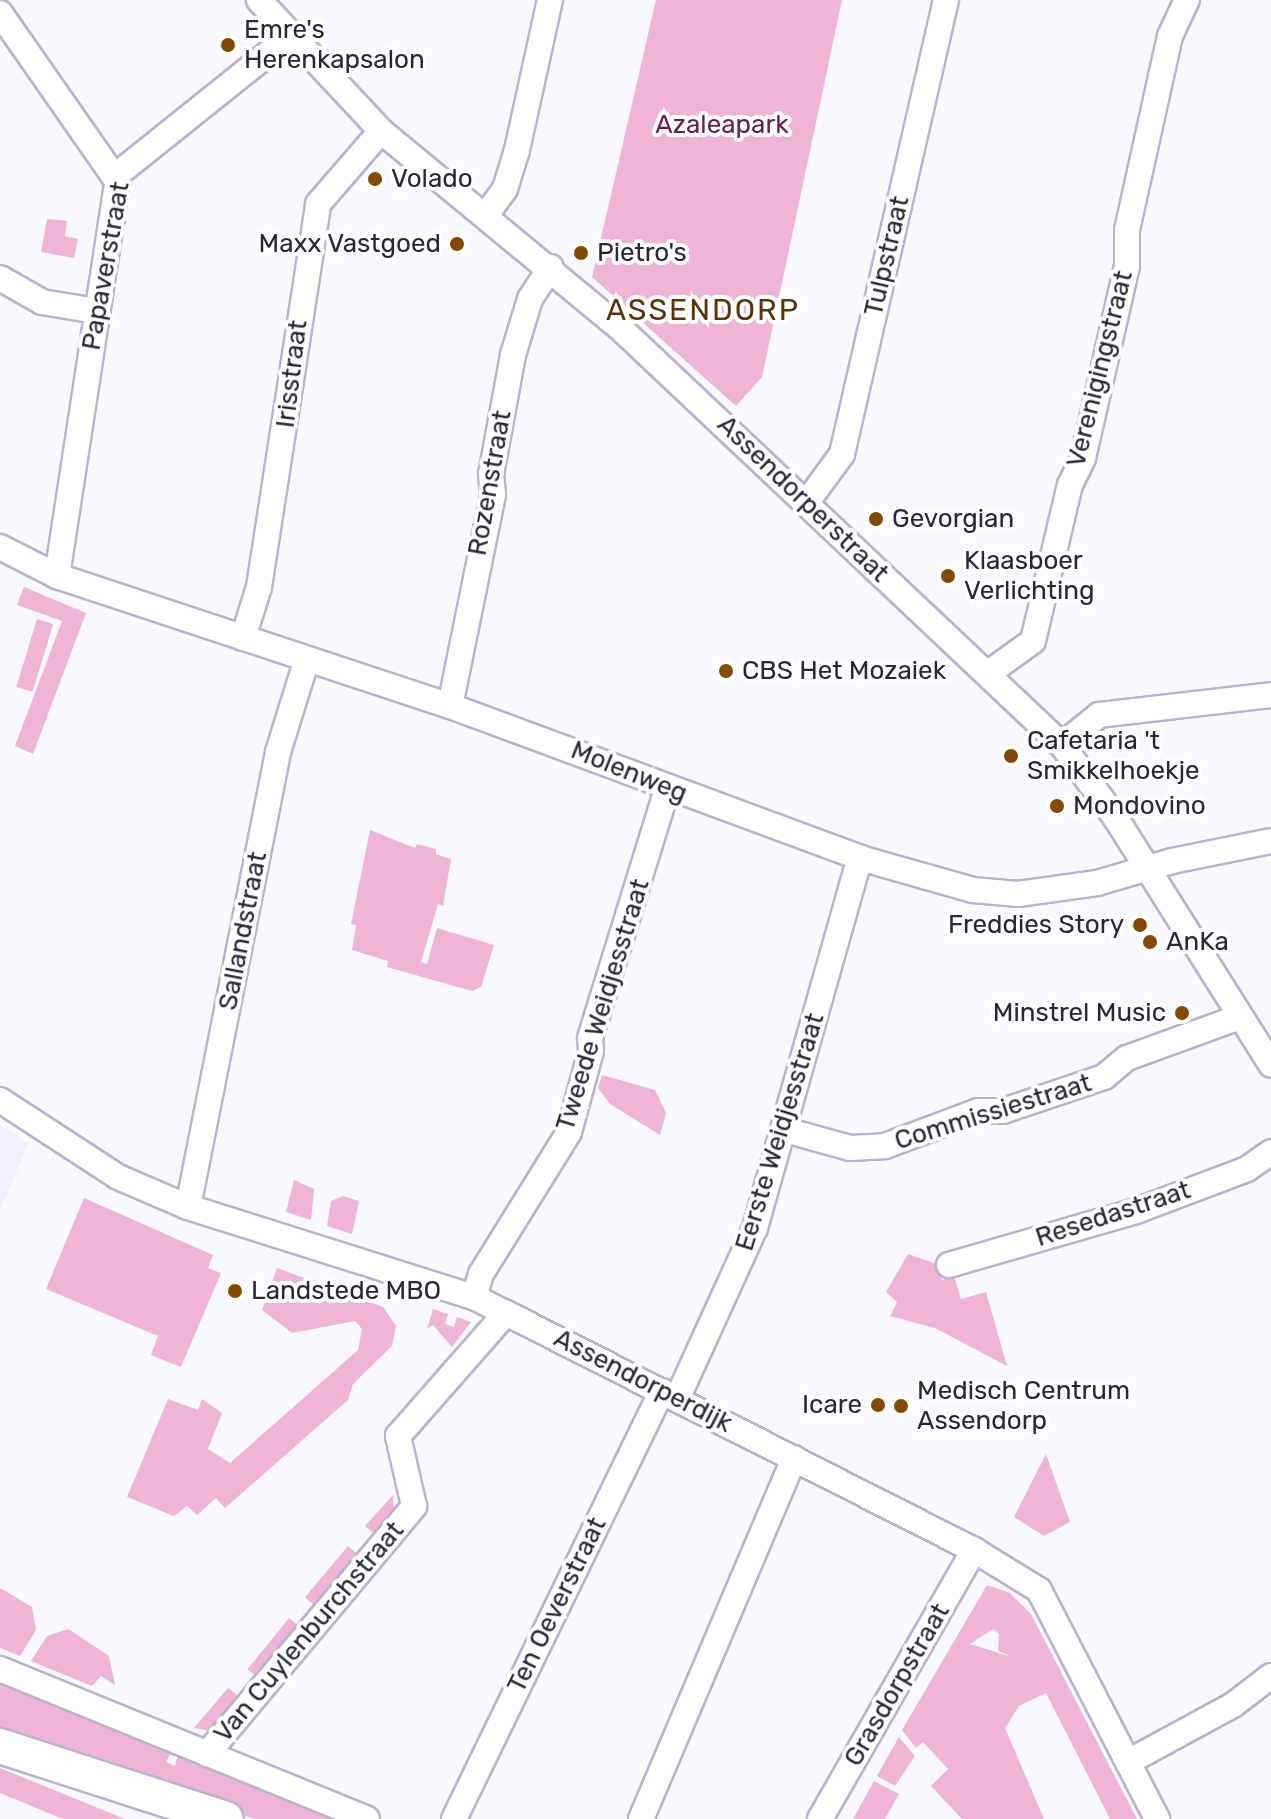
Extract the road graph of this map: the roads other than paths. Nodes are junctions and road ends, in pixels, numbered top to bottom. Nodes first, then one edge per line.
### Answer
1 (259, 0) edge
2 (550, 0) edge
3 (946, 0) edge
4 (1187, 0) edge
5 (0, 13) edge
6 (291, 35) junction
7 (381, 131) junction
8 (118, 182) junction
9 (486, 215) junction
10 (551, 267) junction
11 (0, 278) edge
12 (97, 311) junction
13 (807, 502) junction
14 (0, 547) edge
15 (57, 576) junction
16 (243, 638) junction
17 (307, 659) junction
18 (990, 672) junction
19 (1271, 695) edge
20 (450, 706) junction
21 (1062, 745) junction
22 (667, 789) junction
23 (1271, 841) edge
24 (860, 858) junction
25 (1148, 868) junction
26 (1237, 1018) junction
27 (1271, 1065) edge
28 (0, 1100) edge
29 (785, 1130) junction
30 (1271, 1152) edge
31 (188, 1207) junction
32 (949, 1265) dead end
33 (474, 1297) junction
34 (506, 1313) junction
35 (669, 1395) junction
36 (794, 1458) junction
37 (974, 1550) junction
38 (0, 1669) edge
39 (1271, 1676) edge
40 (0, 1746) edge
41 (0, 1754) edge
42 (207, 1754) junction
43 (1128, 1762) junction
44 (152, 1819) edge
45 (226, 1819) edge
46 (367, 1819) edge
47 (454, 1819) edge
48 (641, 1819) edge
49 (820, 1819) edge
50 (1157, 1819) edge

1 - 6 street, Assendorperstraat
2 - 9 street
3 - 13 street, Tulpstraat
4 - 18 street, Verenigingstraat
5 - 8 street
6 - 7 street, Assendorperstraat
6 - 8 street, Papaverstraat
7 - 9 street, Assendorperstraat
7 - 16 street, Irisstraat
8 - 12 street, Papaverstraat
9 - 10 street, Assendorperstraat
10 - 13 street, Assendorperstraat
10 - 20 street, Rozenstraat
11 - 12 street
12 - 15 street, Papaverstraat
13 - 18 street, Assendorperstraat
14 - 15 street, Molenweg
15 - 16 street, Molenweg
16 - 17 street, Molenweg
17 - 20 street, Molenweg
17 - 31 street, Sallandstraat
18 - 21 street, Assendorperstraat
19 - 21 street
20 - 22 street, Molenweg
21 - 25 street, Assendorperstraat
22 - 24 street, Molenweg
22 - 33 street, Tweede Weidjesstraat
23 - 25 street, Molenweg
24 - 25 street, Molenweg
24 - 29 street, Eerste Weidjesstraat
25 - 26 street, Assendorperstraat
26 - 27 street, Assendorperstraat
26 - 29 street, Commissiestraat
28 - 31 street, Assendorperdijk
29 - 35 street, Eerste Weidjesstraat
30 - 32 street, Resedastraat
31 - 33 street, Assendorperdijk
33 - 34 street, Assendorperdijk
34 - 35 street, Assendorperdijk
34 - 42 street, Van Cuylenburchstraat
35 - 36 street, Assendorperdijk
35 - 47 street, Ten Oeverstraat
36 - 37 street, Assendorperdijk
36 - 48 street
37 - 43 street, Assendorperdijk
37 - 49 street, Grasdorpstraat
38 - 42 street
39 - 43 street
40 - 45 main road
41 - 44 main road
42 - 46 street
43 - 50 street, Assendorperdijk

